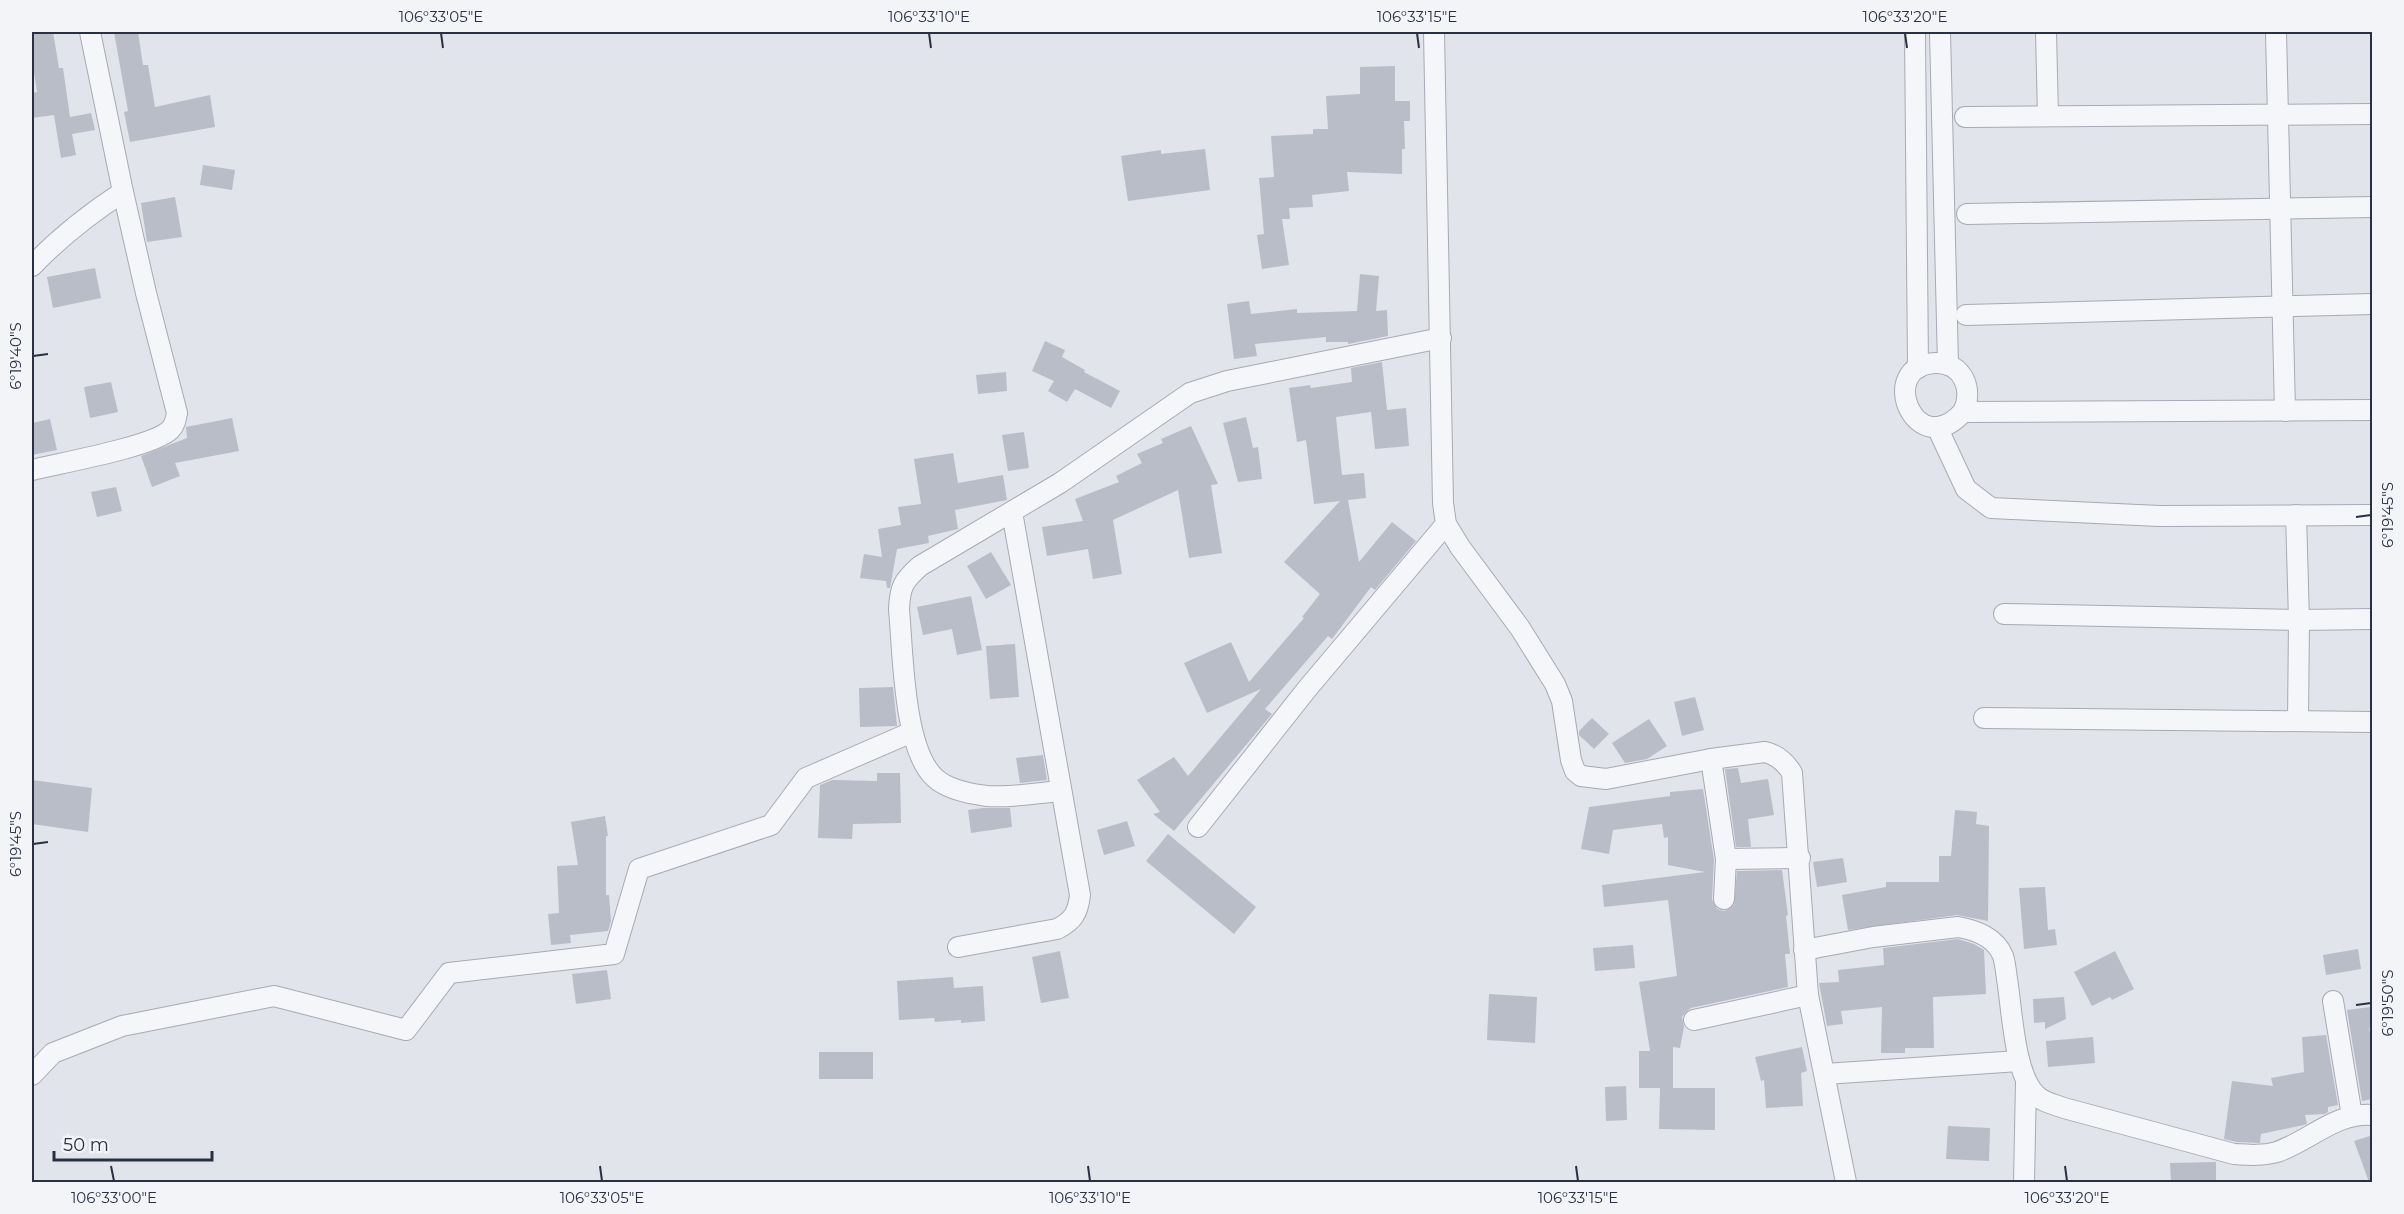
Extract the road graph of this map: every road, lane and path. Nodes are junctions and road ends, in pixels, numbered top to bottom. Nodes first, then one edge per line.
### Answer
1 (90, 32) edge
2 (1434, 32) edge
3 (1915, 32) edge
4 (1940, 32) edge
5 (2046, 32) edge
6 (2276, 32) edge
7 (2278, 114) junction
8 (2373, 114) edge
9 (2048, 116) junction
10 (1965, 117) dead end
11 (123, 192) junction
12 (2373, 207) edge
13 (2280, 208) junction
14 (1967, 214) dead end
15 (32, 266) edge
16 (2373, 304) edge
17 (2282, 307) junction
18 (1966, 315) dead end
19 (1441, 338) junction
20 (1948, 365) junction
21 (1918, 368) junction
22 (2373, 410) edge
23 (2285, 411) junction
24 (1963, 412) junction
25 (1937, 427) junction
26 (32, 470) edge
27 (1012, 512) junction
28 (2296, 515) junction
29 (2373, 515) edge
30 (1446, 524) junction
31 (2004, 614) dead end
32 (2373, 619) edge
33 (2299, 620) junction
34 (1984, 718) dead end
35 (2298, 720) junction
36 (2373, 722) edge
37 (912, 732) junction
38 (1711, 759) junction
39 (1060, 791) junction
40 (1198, 827) dead end
41 (1800, 858) junction
42 (1726, 859) junction
43 (1724, 899) dead end
44 (958, 947) dead end
45 (1804, 950) junction
46 (1808, 995) junction
47 (2333, 1001) dead end
48 (1694, 1020) dead end
49 (2019, 1061) junction
50 (1825, 1074) junction
51 (32, 1075) edge
52 (2026, 1082) junction
53 (2373, 1115) edge
54 (2352, 1116) junction
55 (1846, 1182) edge
56 (2024, 1182) edge

1 - 11 street
2 - 19 street
3 - 21 street
4 - 20 street
5 - 9 street
6 - 7 street
7 - 8 street
7 - 9 street
7 - 13 street
9 - 10 street
11 - 15 street
11 - 26 street
12 - 13 street
13 - 14 street
13 - 17 street
16 - 17 street
17 - 18 street
17 - 23 street
19 - 27 street
19 - 30 street
20 - 21 street
20 - 24 street
21 - 25 street
22 - 23 street
23 - 24 street
24 - 25 street
25 - 28 street
27 - 37 street
27 - 39 street
28 - 29 street
28 - 33 street
30 - 38 street
30 - 40 street
31 - 33 street
32 - 33 street
33 - 35 street
34 - 35 street
35 - 36 street
37 - 39 street
37 - 51 street
38 - 41 street
38 - 42 street
39 - 44 street
41 - 42 street
41 - 45 street
42 - 43 street
45 - 46 street
45 - 49 street
46 - 48 street
46 - 50 street
47 - 54 street
49 - 50 street
49 - 52 street
50 - 55 street
52 - 54 street
52 - 56 street
53 - 54 street

